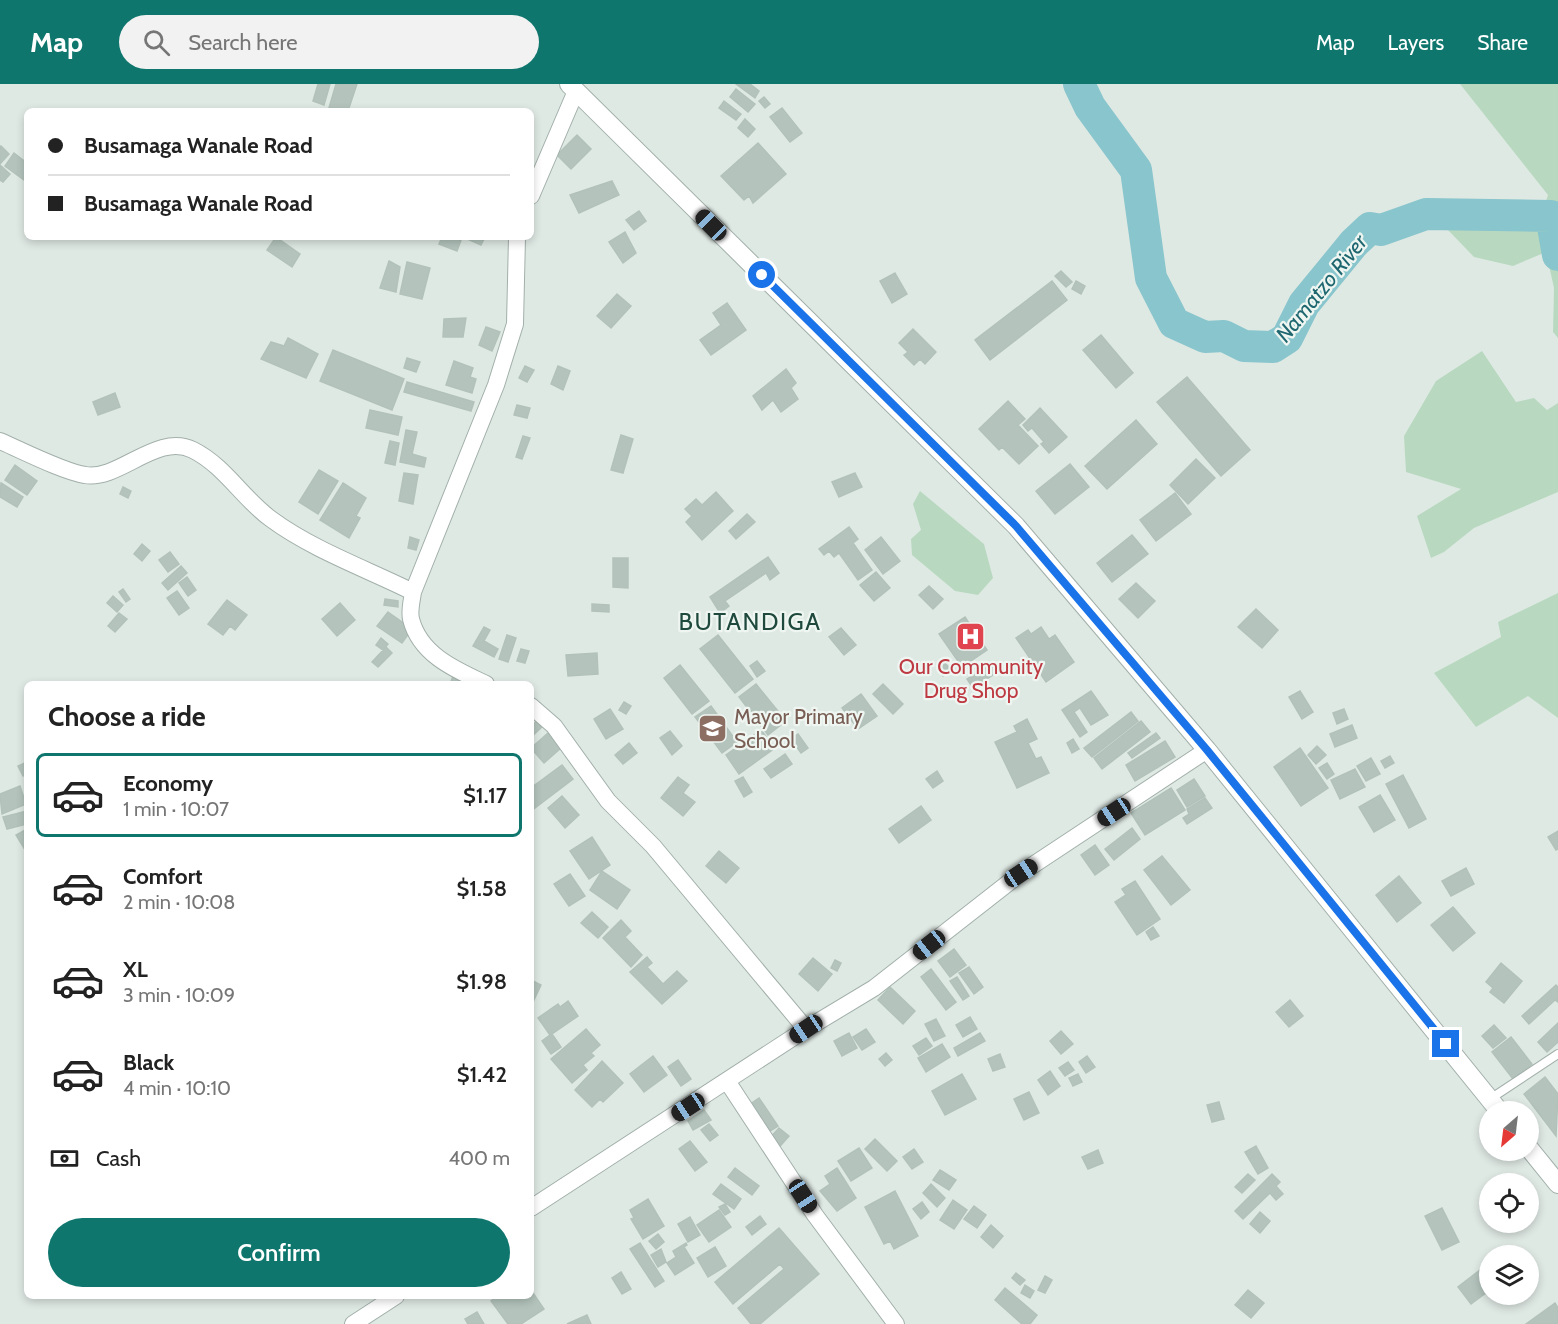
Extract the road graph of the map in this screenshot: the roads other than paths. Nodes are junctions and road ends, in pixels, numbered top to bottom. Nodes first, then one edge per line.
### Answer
1 (572, 87) edge
2 (534, 188) edge
3 (517, 240) edge
4 (0, 441) edge
5 (413, 592) junction
6 (479, 681) edge
7 (534, 709) edge
8 (1207, 750) junction
9 (806, 1029) junction
10 (1558, 1054) edge
11 (727, 1081) junction
12 (1492, 1101) edge
13 (1500, 1101) edge
14 (1539, 1161) edge
15 (1558, 1184) edge
16 (534, 1206) edge
17 (391, 1299) edge
18 (353, 1324) edge
19 (896, 1324) edge

1 - 2 street
1 - 8 street
3 - 5 street
4 - 5 street
5 - 6 street
7 - 9 street
8 - 9 street
8 - 12 street
9 - 11 street
10 - 13 lane
11 - 16 street
11 - 19 street
14 - 15 street
17 - 18 street

